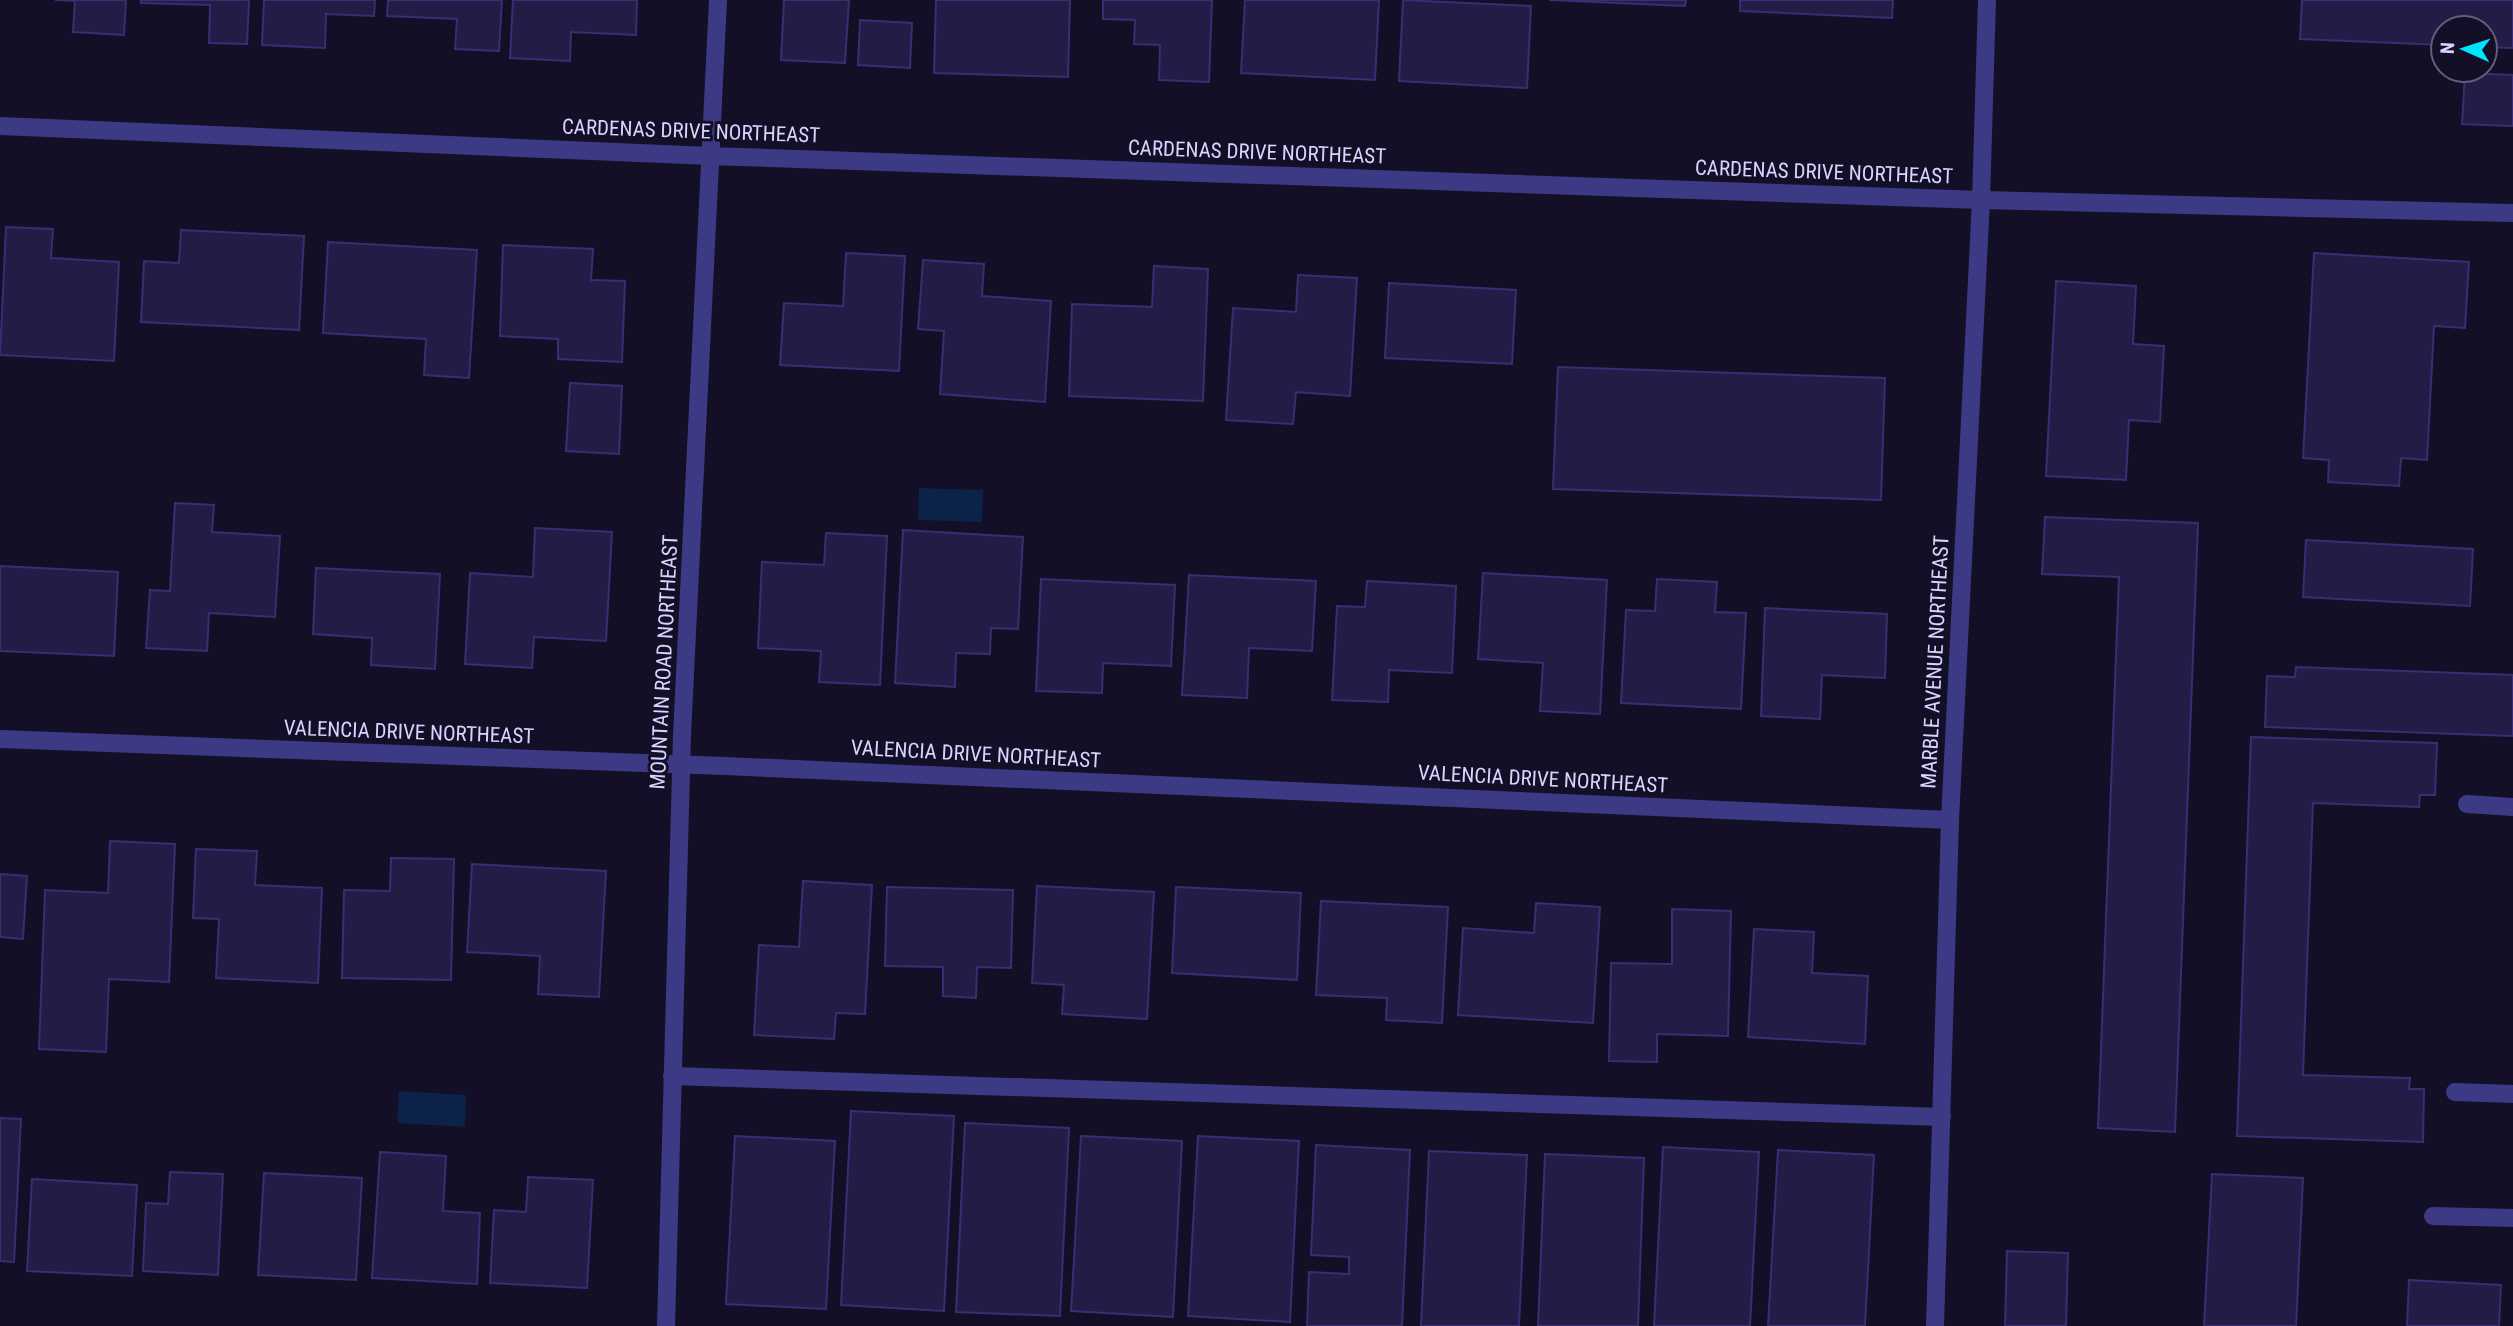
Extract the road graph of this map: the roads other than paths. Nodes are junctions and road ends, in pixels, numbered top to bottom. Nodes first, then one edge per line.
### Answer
1 (718, 0) edge
2 (1987, 0) edge
3 (0, 126) edge
4 (711, 156) junction
5 (1980, 200) junction
6 (2513, 213) edge
7 (0, 740) edge
8 (682, 765) junction
9 (2467, 804) dead end
10 (2513, 807) edge
11 (1950, 820) junction
12 (672, 1076) junction
13 (2455, 1092) dead end
14 (2513, 1094) edge
15 (1942, 1117) junction
16 (2433, 1216) dead end
17 (2513, 1218) edge
18 (666, 1326) edge
19 (1936, 1326) edge

1 - 4 street, MOUNTAIN ROAD NORTHEAST
2 - 5 street, MARBLE AVENUE NORTHEAST
3 - 4 street, CARDENAS DRIVE NORTHEAST
4 - 5 street, CARDENAS DRIVE NORTHEAST
4 - 8 street, MOUNTAIN ROAD NORTHEAST
5 - 6 street, CARDENAS DRIVE NORTHEAST
5 - 11 street, MARBLE AVENUE NORTHEAST
7 - 8 street, VALENCIA DRIVE NORTHEAST
8 - 11 street, VALENCIA DRIVE NORTHEAST
8 - 12 street, MOUNTAIN ROAD NORTHEAST
9 - 10 street
11 - 15 street, MARBLE AVENUE NORTHEAST
12 - 15 street
12 - 18 street, MOUNTAIN ROAD NORTHEAST
13 - 14 street
15 - 19 street, MARBLE AVENUE NORTHEAST
16 - 17 street

